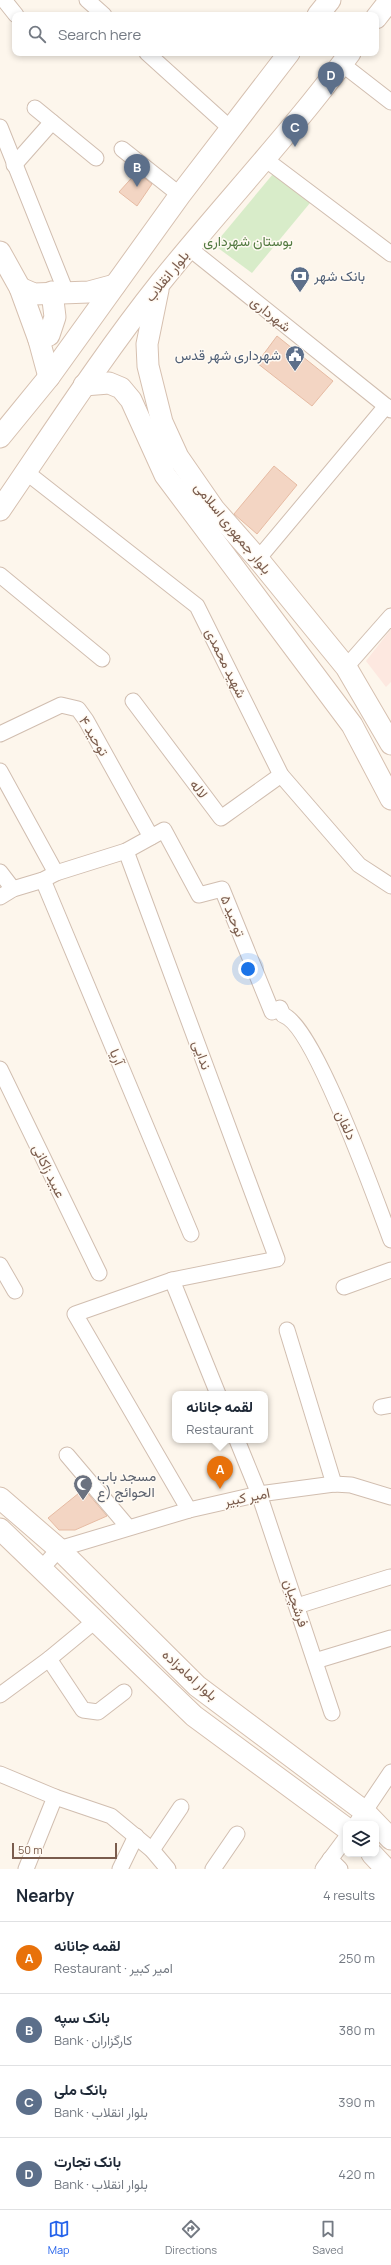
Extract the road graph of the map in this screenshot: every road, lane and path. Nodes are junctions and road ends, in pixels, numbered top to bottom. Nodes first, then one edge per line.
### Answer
1 (4, 0) edge
2 (87, 0) edge
3 (330, 0) edge
4 (390, 0) edge
5 (14, 12) edge
6 (101, 12) edge
7 (320, 12) edge
8 (376, 12) edge
9 (150, 56) edge
10 (287, 56) edge
11 (346, 58) edge
12 (391, 102) edge
13 (35, 108) dead end
14 (52, 122) junction
15 (0, 127) edge
16 (230, 128) junction
17 (122, 149) dead end
18 (96, 158) dead end
19 (265, 159) junction
20 (14, 166) junction
21 (180, 195) junction
22 (189, 248) junction
23 (391, 254) edge
24 (2, 259) edge
25 (115, 284) junction
26 (159, 284) junction
27 (20, 288) junction
28 (59, 292) junction
29 (40, 340) junction
30 (49, 377) junction
31 (84, 384) junction
32 (153, 389) junction
33 (131, 400) junction
34 (388, 408) edge
35 (0, 437) edge
36 (26, 472) junction
37 (0, 510) edge
38 (258, 559) junction
39 (0, 575) edge
40 (391, 616) edge
41 (102, 660) dead end
42 (346, 667) junction
43 (133, 701) dead end
44 (382, 716) edge
45 (0, 734) edge
46 (391, 744) edge
47 (0, 771) edge
48 (281, 775) junction
49 (391, 799) edge
50 (158, 834) junction
51 (126, 850) junction
52 (0, 872) edge
53 (56, 873) junction
54 (43, 880) junction
55 (391, 886) edge
56 (13, 889) junction
57 (0, 897) edge
58 (289, 1016) joint
59 (0, 1069) edge
60 (191, 1234) dead end
61 (391, 1240) edge
62 (0, 1265) edge
63 (391, 1270) edge
64 (99, 1273) dead end
65 (172, 1280) junction
66 (344, 1287) dead end
67 (15, 1291) dead end
68 (287, 1330) dead end
69 (217, 1391) edge
70 (238, 1443) edge
71 (67, 1455) dead end
72 (334, 1484) junction
73 (259, 1494) junction
74 (391, 1497) edge
75 (0, 1498) edge
76 (189, 1510) junction
77 (128, 1527) junction
78 (0, 1529) edge
79 (59, 1549) junction
80 (42, 1568) junction
81 (390, 1577) dead end
82 (297, 1606) junction
83 (95, 1621) junction
84 (391, 1638) edge
85 (49, 1659) junction
86 (315, 1661) junction
87 (124, 1692) dead end
88 (0, 1695) edge
89 (332, 1713) dead end
90 (391, 1772) edge
91 (0, 1774) edge
92 (55, 1798) junction
93 (181, 1807) dead end
94 (360, 1818) edge
95 (343, 1826) edge
96 (237, 1834) dead end
97 (136, 1836) junction
98 (391, 1839) edge
99 (343, 1844) edge
100 (152, 1850) junction
101 (375, 1857) edge
102 (331, 1866) edge
103 (26, 1869) edge
104 (120, 1869) edge
105 (168, 1869) edge
106 (213, 1869) edge
107 (386, 1869) edge

1 - 5 street
2 - 6 street
3 - 7 main road
4 - 8 main road
9 - 16 street
10 - 16 main road
11 - 12 street
11 - 19 main road, بلوار انقلاب
13 - 14 street
14 - 18 street
14 - 20 street
15 - 20 street
16 - 21 main road
17 - 21 street
19 - 22 main road, بلوار انقلاب
19 - 23 street
20 - 28 street
21 - 25 main road
22 - 26 main road, بلوار انقلاب
22 - 34 street, شهرداری
24 - 27 main road
25 - 28 main road
25 - 30 main road
26 - 31 main road, بلوار انقلاب
26 - 32 main road, بلوار جمهوری اسلامی
27 - 28 main road
27 - 29 main road
28 - 29 main road
29 - 30 main road
30 - 35 main road
31 - 33 main road, بلوار جمهوری اسلامی
31 - 36 main road, بلوار انقلاب
32 - 33 main road
32 - 38 main road, بلوار جمهوری اسلامی
33 - 49 main road, بلوار جمهوری اسلامی
34 - 38 street
36 - 37 main road, بلوار انقلاب
36 - 48 street, شهید محمدی
38 - 42 main road, بلوار جمهوری اسلامی
39 - 41 street
40 - 42 street
42 - 44 main road, بلوار جمهوری اسلامی
43 - 48 street, لاله
44 - 46 main road, بلوار جمهوری اسلامی
45 - 50 street, توحید ۴
47 - 53 street
48 - 55 street, شهید محمدی
50 - 51 street
50 - 58 street, توحید ۵
51 - 53 street
51 - 65 street, ندایی
52 - 56 street
53 - 54 street
54 - 56 street
54 - 60 street, آریا
56 - 57 street
58 - 61 street, دلفان
59 - 64 street, عبید زاکانی
62 - 67 street
63 - 66 street
65 - 69 street
65 - 76 street
68 - 72 street
70 - 73 street, فرشچیان
71 - 77 street
72 - 73 street, امیر کبیر
72 - 74 street, امیر کبیر
73 - 76 street, امیر کبیر
73 - 82 street, فرشچیان
75 - 79 main road, بلوار امامزاده
76 - 77 street, امیر کبیر
77 - 79 street, امیر کبیر
78 - 80 main road, بلوار امامزاده
79 - 80 street
79 - 94 main road, بلوار امامزاده
80 - 83 main road, بلوار امامزاده
81 - 82 street
82 - 86 street, فرشچیان
83 - 85 street
83 - 95 main road, بلوار امامزاده
84 - 86 street
85 - 87 street
85 - 88 street
86 - 89 street, فرشچیان
90 - 94 street
91 - 92 street
92 - 97 street
92 - 103 street
93 - 100 street
94 - 98 main road, بلوار امامزاده
96 - 106 street
97 - 100 street
97 - 104 street
99 - 102 street
100 - 105 street
101 - 107 main road

